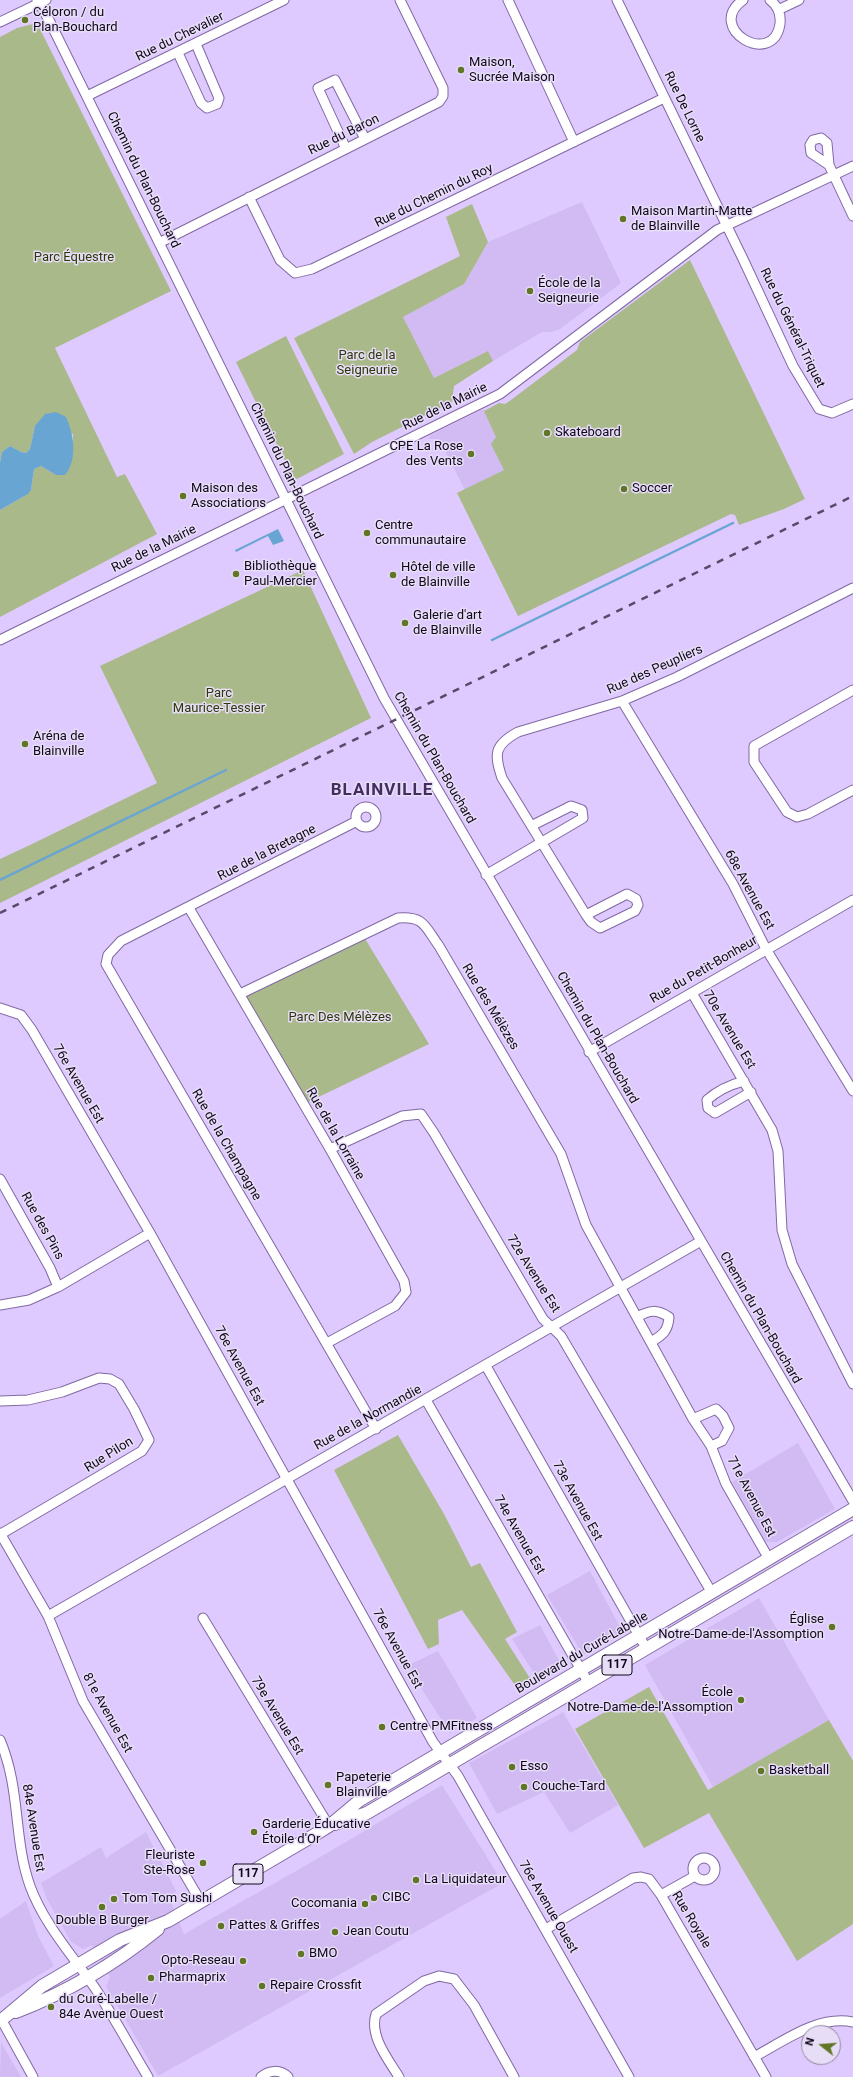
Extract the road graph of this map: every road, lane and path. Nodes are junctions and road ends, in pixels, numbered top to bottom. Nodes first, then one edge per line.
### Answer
1 (284, 0) edge
2 (400, 0) edge
3 (508, 0) edge
4 (617, 0) edge
5 (743, 0) edge
6 (770, 0) edge
7 (799, 0) edge
8 (41, 1) edge
9 (778, 10) junction
10 (0, 22) edge
11 (196, 44) junction
12 (178, 53) junction
13 (87, 96) junction
14 (664, 98) junction
15 (365, 139) junction
16 (574, 142) junction
17 (346, 149) junction
18 (828, 165) dead end
19 (853, 166) edge
20 (833, 175) junction
21 (249, 197) junction
22 (853, 216) edge
23 (727, 225) junction
24 (159, 243) junction
25 (853, 404) edge
26 (286, 500) junction
27 (853, 588) edge
28 (0, 640) edge
29 (853, 690) edge
30 (622, 701) junction
31 (853, 790) edge
32 (357, 821) dead end
33 (533, 825) junction
34 (541, 842) junction
35 (486, 875) junction
36 (853, 900) edge
37 (189, 908) junction
38 (586, 915) junction
39 (766, 949) junction
40 (692, 993) junction
41 (240, 994) junction
42 (0, 1008) edge
43 (589, 1052) junction
44 (744, 1081) junction
45 (853, 1091) edge
46 (751, 1092) junction
47 (330, 1149) junction
48 (0, 1179) edge
49 (150, 1233) junction
50 (701, 1241) junction
51 (58, 1287) junction
52 (620, 1288) junction
53 (0, 1305) edge
54 (637, 1317) junction
55 (552, 1327) junction
56 (650, 1342) junction
57 (327, 1344) junction
58 (486, 1366) junction
59 (853, 1384) edge
60 (426, 1400) junction
61 (0, 1401) edge
62 (693, 1419) junction
63 (376, 1429) junction
64 (711, 1446) junction
65 (287, 1478) junction
66 (853, 1501) edge
67 (853, 1509) edge
68 (853, 1527) edge
69 (0, 1534) edge
70 (769, 1559) junction
71 (712, 1593) junction
72 (48, 1616) junction
73 (203, 1618) dead end
74 (638, 1635) junction
75 (646, 1648) junction
76 (581, 1669) junction
77 (588, 1682) junction
78 (0, 1740) edge
79 (440, 1752) junction
80 (450, 1764) junction
81 (329, 1826) junction
82 (695, 1876) dead end
83 (661, 1895) junction
84 (201, 1902) junction
85 (168, 1921) junction
86 (546, 1929) junction
87 (77, 1965) junction
88 (87, 1977) junction
89 (2, 2019) edge
90 (853, 2022) edge
91 (754, 2057) junction
92 (33, 2077) edge
93 (148, 2077) edge
94 (261, 2077) edge
95 (288, 2077) edge
96 (399, 2077) edge
97 (514, 2077) edge
98 (630, 2077) edge
99 (766, 2077) edge

1 - 11 street, Rue du Chevalier
2 - 15 street, Rue du Baron
3 - 16 street
4 - 14 street, Rue De Lorne
5 - 9 street
6 - 9 street
7 - 9 street
8 - 10 street
8 - 13 street, Chemin du Plan-Bouchard
11 - 12 street, Rue du Chevalier
11 - 12 street
12 - 13 street, Rue du Chevalier
13 - 24 street, Chemin du Plan-Bouchard
14 - 16 street, Rue du Chemin du Roy
14 - 23 street, Rue De Lorne
15 - 17 street, Rue du Baron
15 - 17 street
16 - 21 street, Rue du Chemin du Roy
17 - 21 street, Rue du Baron
18 - 20 street
19 - 20 street, Rue de la Mairie
20 - 22 street
20 - 23 street, Rue de la Mairie
21 - 24 street, Rue du Baron
23 - 25 street, Rue du Général-Triquet
23 - 26 street, Rue de la Mairie
24 - 26 street, Chemin du Plan-Bouchard
26 - 28 street, Rue de la Mairie
26 - 35 street, Chemin du Plan-Bouchard
27 - 30 street, Rue des Peupliers
29 - 31 street
30 - 33 street, Rue des Peupliers
30 - 39 street, 68e Avenue Est
32 - 37 street, Rue de la Bretagne
33 - 34 street, Rue des Peupliers
33 - 34 street
34 - 35 street
34 - 38 street, Rue des Peupliers
35 - 43 street, Chemin du Plan-Bouchard
36 - 39 street, Rue du Petit-Bonheur
37 - 41 street, Rue de la Lorraine
37 - 57 street, Rue de la Champagne
38 - 38 street, Rue des Peupliers
39 - 40 street, Rue du Petit-Bonheur
39 - 45 street, 68e Avenue Est
40 - 43 street, Rue du Petit-Bonheur
40 - 44 street, 70e Avenue Est
41 - 47 street, Rue de la Lorraine
41 - 52 street, Rue des Mélèzes
42 - 49 street, 76e Avenue Est
43 - 50 street, Chemin du Plan-Bouchard
44 - 46 street, 70e Avenue Est
44 - 46 street, 70e Avenue Est
46 - 59 street, 70e Avenue Est
47 - 55 street, 72e Avenue Est
47 - 57 street, Rue de la Lorraine
48 - 51 street, Rue des Pins
49 - 51 street
49 - 65 street, 76e Avenue Est
50 - 52 street, Rue de la Normandie
50 - 66 street, Chemin du Plan-Bouchard
51 - 53 street
52 - 54 street, 71e Avenue Est
52 - 55 street, Rue de la Normandie
54 - 56 street, 71e Avenue Est
54 - 56 street
55 - 58 street, Rue de la Normandie
55 - 71 street, 72e Avenue Est
56 - 62 street, 71e Avenue Est
57 - 63 street, Rue de la Champagne
58 - 60 street, Rue de la Normandie
58 - 74 street, 73e Avenue Est
60 - 63 street, Rue de la Normandie
60 - 76 street, 74e Avenue Est
61 - 69 street, Rue Pilon
62 - 64 street, 71e Avenue Est
62 - 64 street, 71e Avenue Est
63 - 65 street, Rue de la Normandie
64 - 70 street, 71e Avenue Est
65 - 72 street, Rue de la Normandie
65 - 79 street, 76e Avenue Est
67 - 70 main road, Boulevard du Curé-Labelle / 117
68 - 75 main road, Boulevard du Curé-Labelle / 117
69 - 72 street, 81e Avenue Est
70 - 71 main road, Boulevard du Curé-Labelle / 117
71 - 74 main road, Boulevard du Curé-Labelle / 117
72 - 84 street, 81e Avenue Est
73 - 81 street, 79e Avenue Est
74 - 75 street, 73e Avenue Est
74 - 76 main road, Boulevard du Curé-Labelle / 117
75 - 77 main road, Boulevard du Curé-Labelle / 117
76 - 77 street, 74e Avenue Est
76 - 79 main road, Boulevard du Curé-Labelle / 117
77 - 80 main road, Boulevard du Curé-Labelle / 117
78 - 87 street, 84e Avenue Est
79 - 80 street, 76e Avenue Ouest
79 - 81 main road, Boulevard du Curé-Labelle / 117
80 - 81 main road, Boulevard du Curé-Labelle / 117
80 - 86 street, 76e Avenue Ouest
81 - 84 main road, Boulevard du Curé-Labelle / 117
82 - 83 street
83 - 86 street, Rue Royale
83 - 91 street, Rue Royale
84 - 85 main road, Boulevard du Curé-Labelle / 117
85 - 87 main road, Boulevard du Curé-Labelle / 117
85 - 88 main road, Boulevard du Curé-Labelle / 117
86 - 98 street, 76e Avenue Ouest
87 - 88 street, 84e Avenue Est
87 - 89 main road, Boulevard du Curé-Labelle / 117
88 - 89 main road, Boulevard du Curé-Labelle / 117
88 - 93 street, 84e Avenue Est
89 - 92 street
90 - 91 street
91 - 99 street, Rue Royale
94 - 95 street
96 - 97 street

